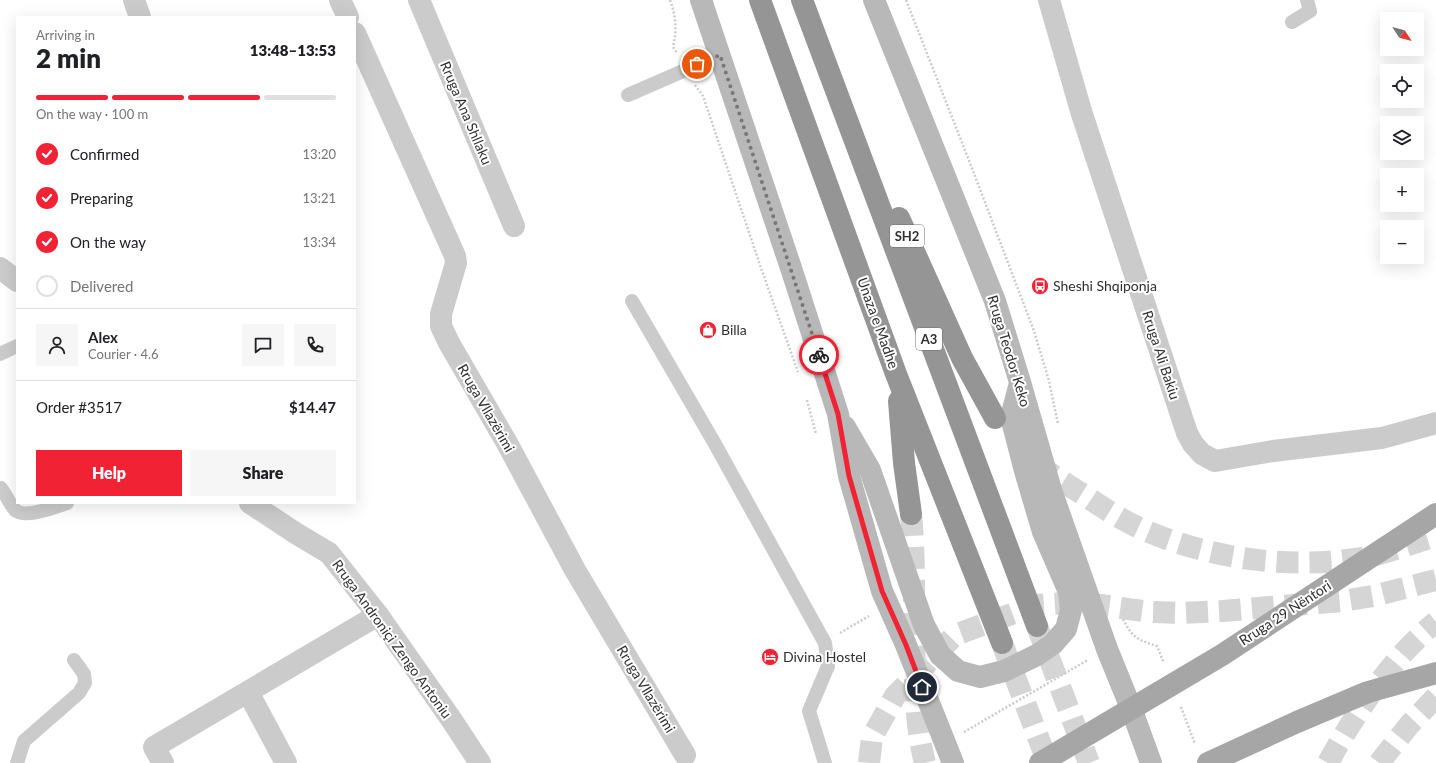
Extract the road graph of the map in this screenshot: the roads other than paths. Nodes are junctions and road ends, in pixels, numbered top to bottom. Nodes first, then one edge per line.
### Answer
1 (134, 0) edge
2 (340, 0) edge
3 (419, 0) edge
4 (701, 0) edge
5 (760, 0) edge
6 (802, 0) edge
7 (874, 0) edge
8 (1049, 0) edge
9 (1307, 0) edge
10 (140, 16) edge
11 (348, 16) edge
12 (1292, 22) dead end
13 (356, 35) edge
14 (822, 51) junction
15 (720, 55) junction
16 (628, 95) dead end
17 (514, 226) dead end
18 (0, 268) edge
19 (16, 280) edge
20 (632, 301) dead end
21 (16, 346) edge
22 (0, 354) edge
23 (896, 374) junction
24 (1020, 382) junction
25 (838, 414) junction
26 (995, 418) dead end
27 (1436, 424) edge
28 (1, 488) dead end
29 (63, 504) edge
30 (252, 504) edge
31 (911, 514) tunnel mouth
32 (1436, 514) edge
33 (378, 615) junction
34 (1037, 626) tunnel mouth
35 (1002, 643) tunnel mouth
36 (74, 660) dead end
37 (1436, 673) edge
38 (248, 692) junction
39 (1131, 708) junction
40 (687, 759) edge
41 (17, 763) edge
42 (163, 763) edge
43 (286, 763) edge
44 (480, 763) edge
45 (824, 763) edge
46 (954, 763) edge
47 (1040, 763) edge
48 (1151, 763) edge
49 (1208, 763) edge

1 - 10 street
2 - 11 street
3 - 17 street, Rruga Ana Shllaku
4 - 15 main road
5 - 23 highway, Unaza e Madhe
6 - 14 highway, A3
7 - 24 main road, Rruga Teodor Keko
8 - 27 street, Rruga Ali Bakiu
9 - 12 lane
13 - 40 street, Rruga Vllazërimi
14 - 26 highway, SH2
14 - 34 highway, A3
15 - 16 lane
15 - 25 main road
18 - 19 street
20 - 45 lane
21 - 22 lane
23 - 31 highway
23 - 35 highway, Unaza e Madhe
24 - 25 main road
24 - 39 main road, Rruga Teodor Keko
25 - 46 main road
28 - 29 lane
30 - 33 street, Rruga Androniçi Zengo Antoniu
32 - 39 main road, Rruga 29 Nëntori
33 - 38 street
33 - 44 street, Rruga Androniçi Zengo Antoniu
36 - 41 lane
37 - 49 main road
38 - 42 street
38 - 43 street
39 - 47 main road, Rruga 29 Nëntori
39 - 48 main road, Rruga Teodor Keko

